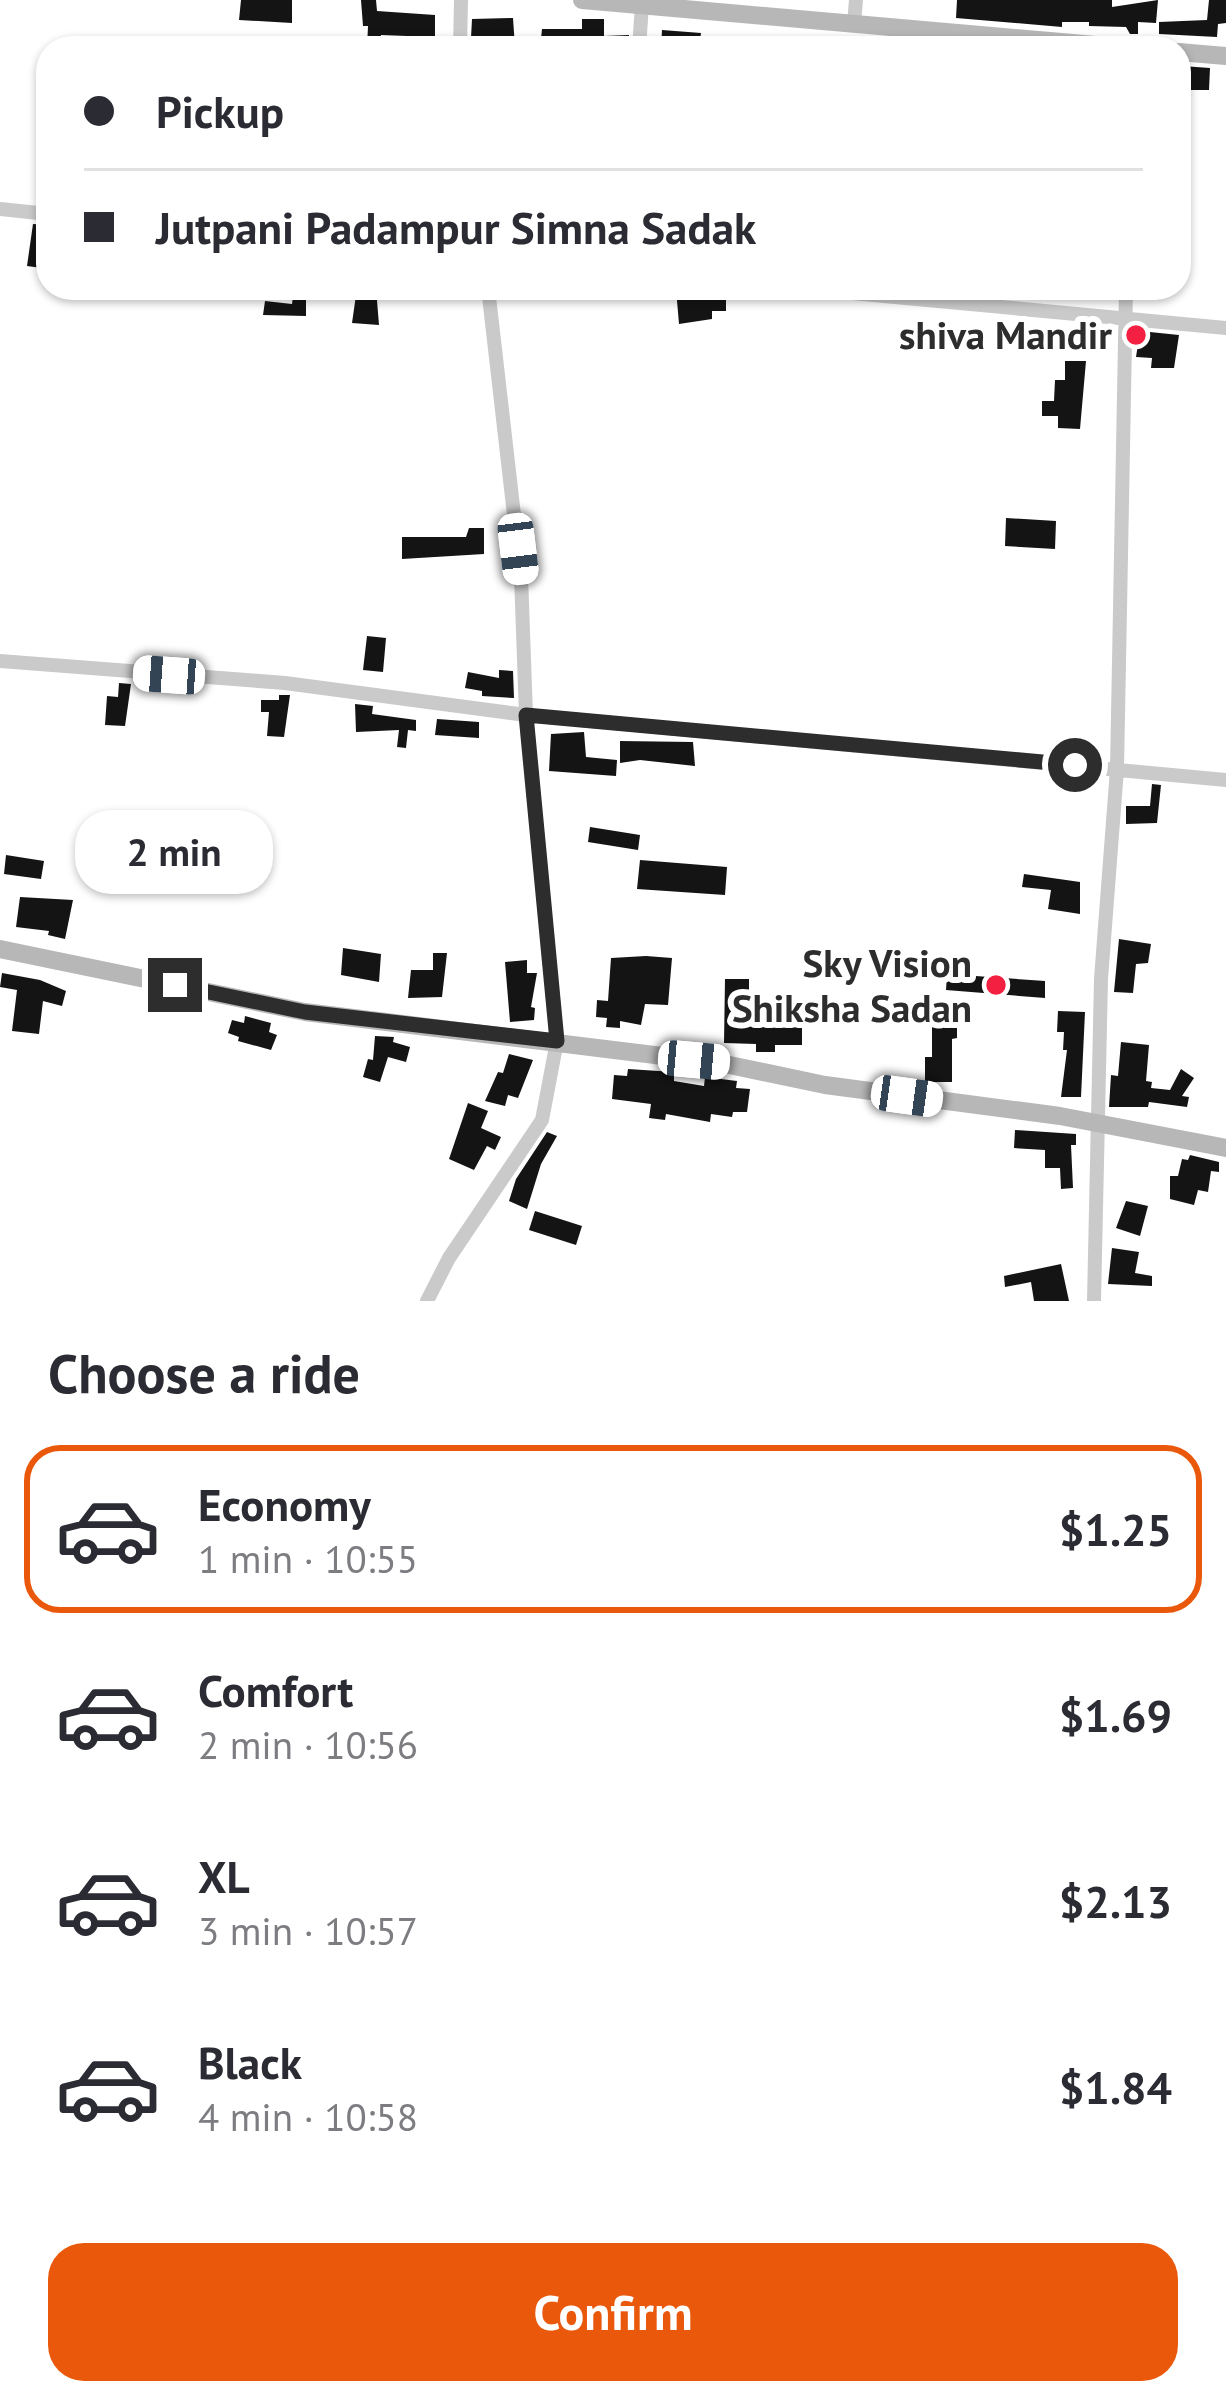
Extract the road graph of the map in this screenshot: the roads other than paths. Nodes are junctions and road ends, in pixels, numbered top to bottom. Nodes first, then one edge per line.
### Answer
1 (461, 0) edge
2 (582, 0) edge
3 (856, 0) edge
4 (642, 5) junction
5 (854, 24) junction
6 (460, 36) edge
7 (640, 36) edge
8 (987, 36) edge
9 (1191, 53) edge
10 (1226, 56) edge
11 (0, 209) edge
12 (36, 213) edge
13 (489, 300) edge
14 (921, 300) edge
15 (1126, 300) edge
16 (1126, 320) junction
17 (1226, 328) edge
18 (0, 661) edge
19 (526, 715) junction
20 (1117, 769) junction
21 (1226, 780) edge
22 (0, 949) edge
23 (557, 1041) junction
24 (1100, 1124) junction
25 (1226, 1148) edge
26 (427, 1301) edge
27 (1094, 1301) edge

1 - 6 street
2 - 4 street
3 - 5 street
4 - 5 street
4 - 7 street
5 - 8 street
9 - 10 street
11 - 12 street
13 - 19 street
14 - 16 street
15 - 16 street
16 - 17 street
16 - 20 street
18 - 19 street
19 - 20 street
19 - 23 street
20 - 21 street
20 - 24 street
22 - 23 street
23 - 24 street
23 - 26 street
24 - 25 street
24 - 27 street

